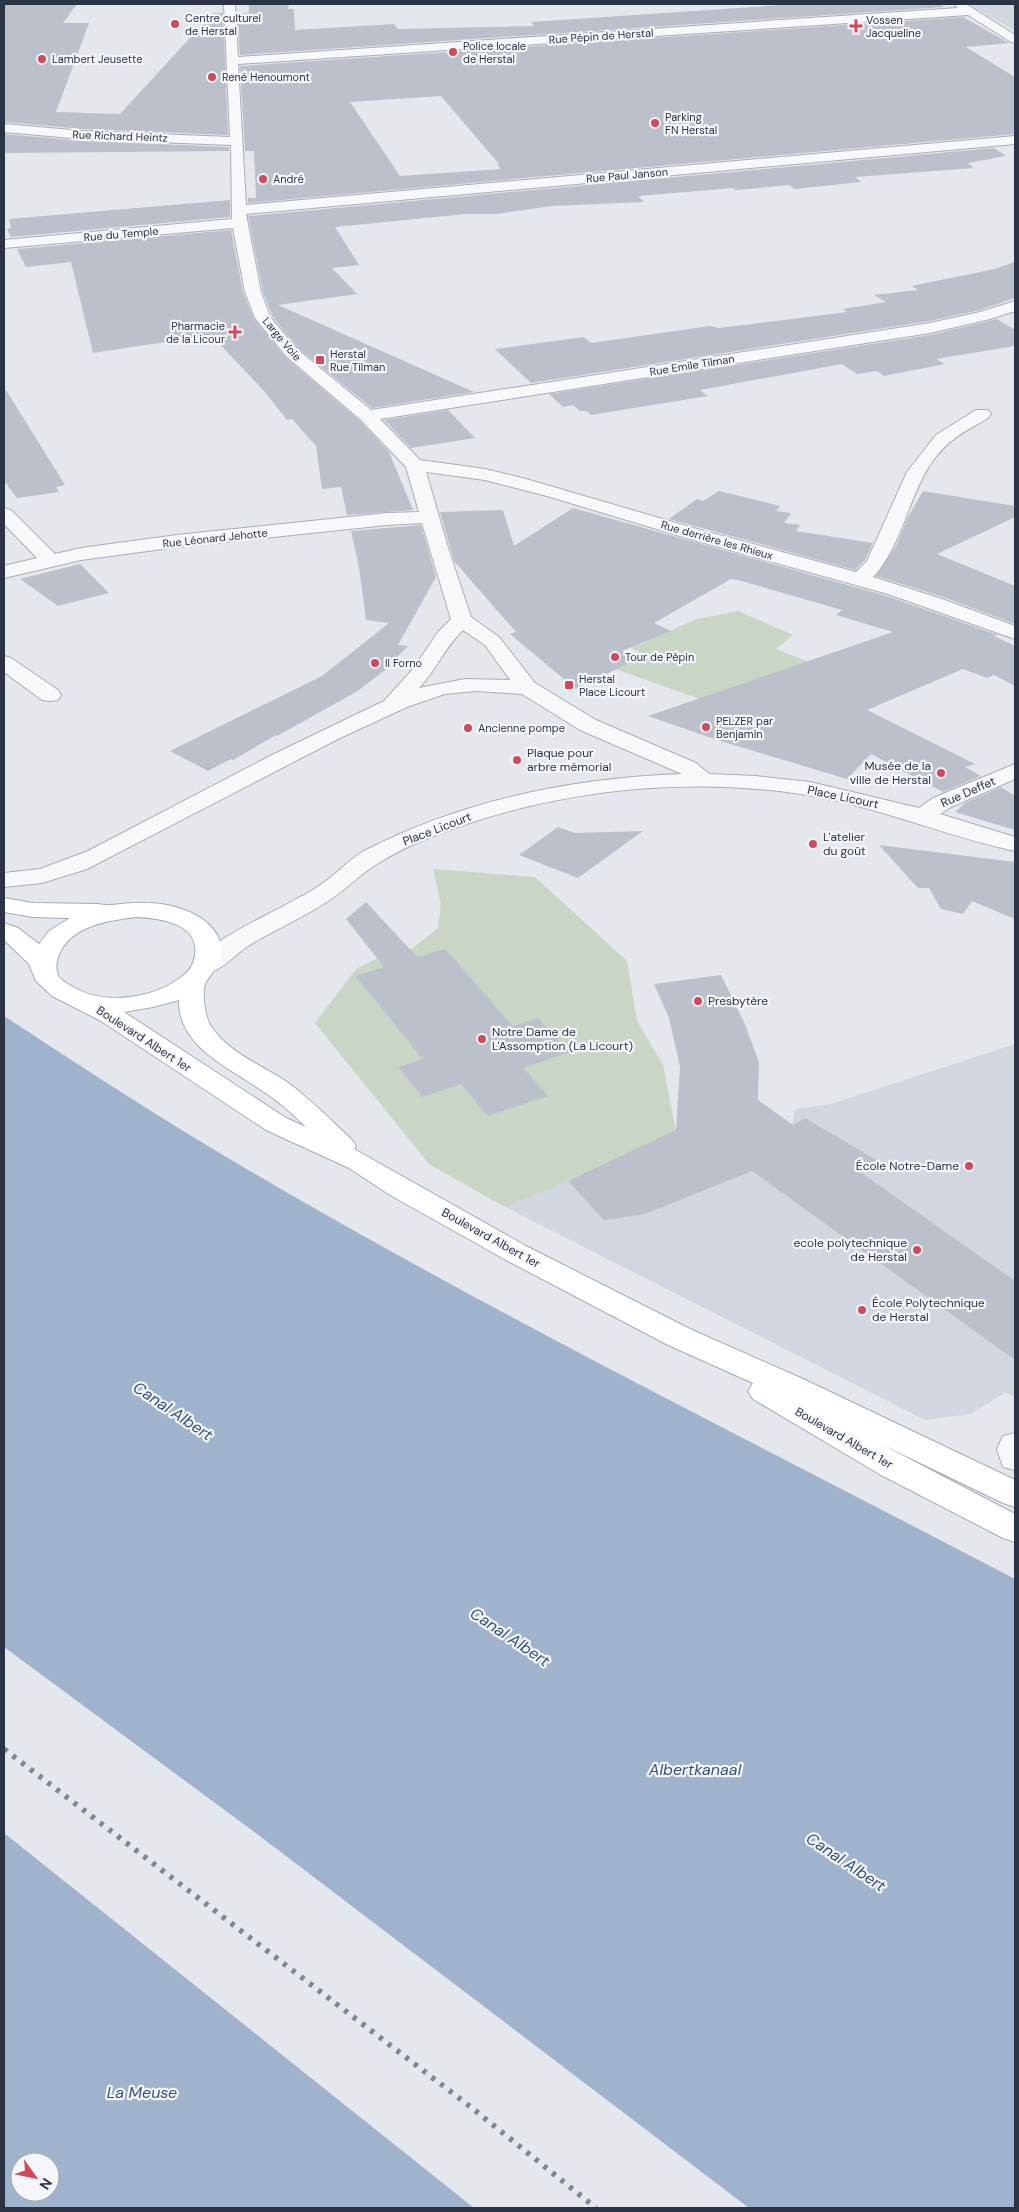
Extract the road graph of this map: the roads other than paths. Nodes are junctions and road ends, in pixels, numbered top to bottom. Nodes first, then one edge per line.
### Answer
1 (229, 4) edge
2 (958, 4) edge
3 (970, 11) junction
4 (1015, 40) edge
5 (232, 61) junction
6 (4, 128) edge
7 (237, 140) junction
8 (1015, 140) edge
9 (239, 216) junction
10 (4, 244) edge
11 (1015, 306) edge
12 (982, 414) dead end
13 (367, 416) junction
14 (415, 465) junction
15 (4, 514) edge
16 (429, 517) junction
17 (51, 561) junction
18 (4, 572) edge
19 (861, 579) junction
20 (462, 620) junction
21 (1015, 633) edge
22 (4, 662) edge
23 (528, 688) junction
24 (50, 695) dead end
25 (390, 707) junction
26 (1015, 771) edge
27 (703, 781) junction
28 (922, 817) junction
29 (1015, 844) edge
30 (4, 880) edge
31 (4, 905) edge
32 (117, 911) junction
33 (4, 930) edge
34 (43, 964) junction
35 (199, 974) junction
36 (86, 1002) junction
37 (359, 1162) junction
38 (679, 1336) junction
39 (1015, 1445) edge
40 (1015, 1458) edge
41 (1015, 1494) edge
42 (1015, 1529) edge

1 - 5 street, Large Voie
2 - 3 street
3 - 4 street
3 - 5 street, Rue Pépin de Herstal
5 - 7 street, Large Voie
6 - 7 street, Rue Richard Heintz
7 - 9 street, Large Voie
8 - 9 street, Rue Paul Janson
9 - 10 street, Rue du Temple
9 - 13 street, Large Voie
11 - 13 street, Rue Emile Tilman
12 - 19 street
13 - 14 street, Large Voie
14 - 16 street, Large Voie
14 - 19 street, Rue derrière les Rhieux
15 - 17 street
16 - 17 street, Rue Léonard Jehotte
16 - 20 street, Large Voie
17 - 18 street, Rue Léonard Jehotte
19 - 21 street, Rue derrière les Rhieux
20 - 23 street
20 - 25 street
22 - 24 street
23 - 25 street
23 - 27 street
25 - 30 street
26 - 28 street, Rue Deffet
27 - 28 street, Place Licourt
27 - 35 street, Place Licourt
28 - 29 street, Place Licourt
31 - 32 main road, Boulevard Albert 1er
32 - 34 main road, Boulevard Albert 1er
32 - 35 main road, Boulevard Albert 1er
33 - 34 main road, Boulevard Albert 1er
34 - 36 main road, Boulevard Albert 1er
35 - 36 main road, Boulevard Albert 1er
35 - 37 main road, Boulevard Albert 1er
36 - 37 main road, Boulevard Albert 1er
37 - 38 main road, Boulevard Albert 1er
38 - 41 main road, Boulevard Albert 1er
38 - 42 main road, Boulevard Albert 1er
39 - 40 street

